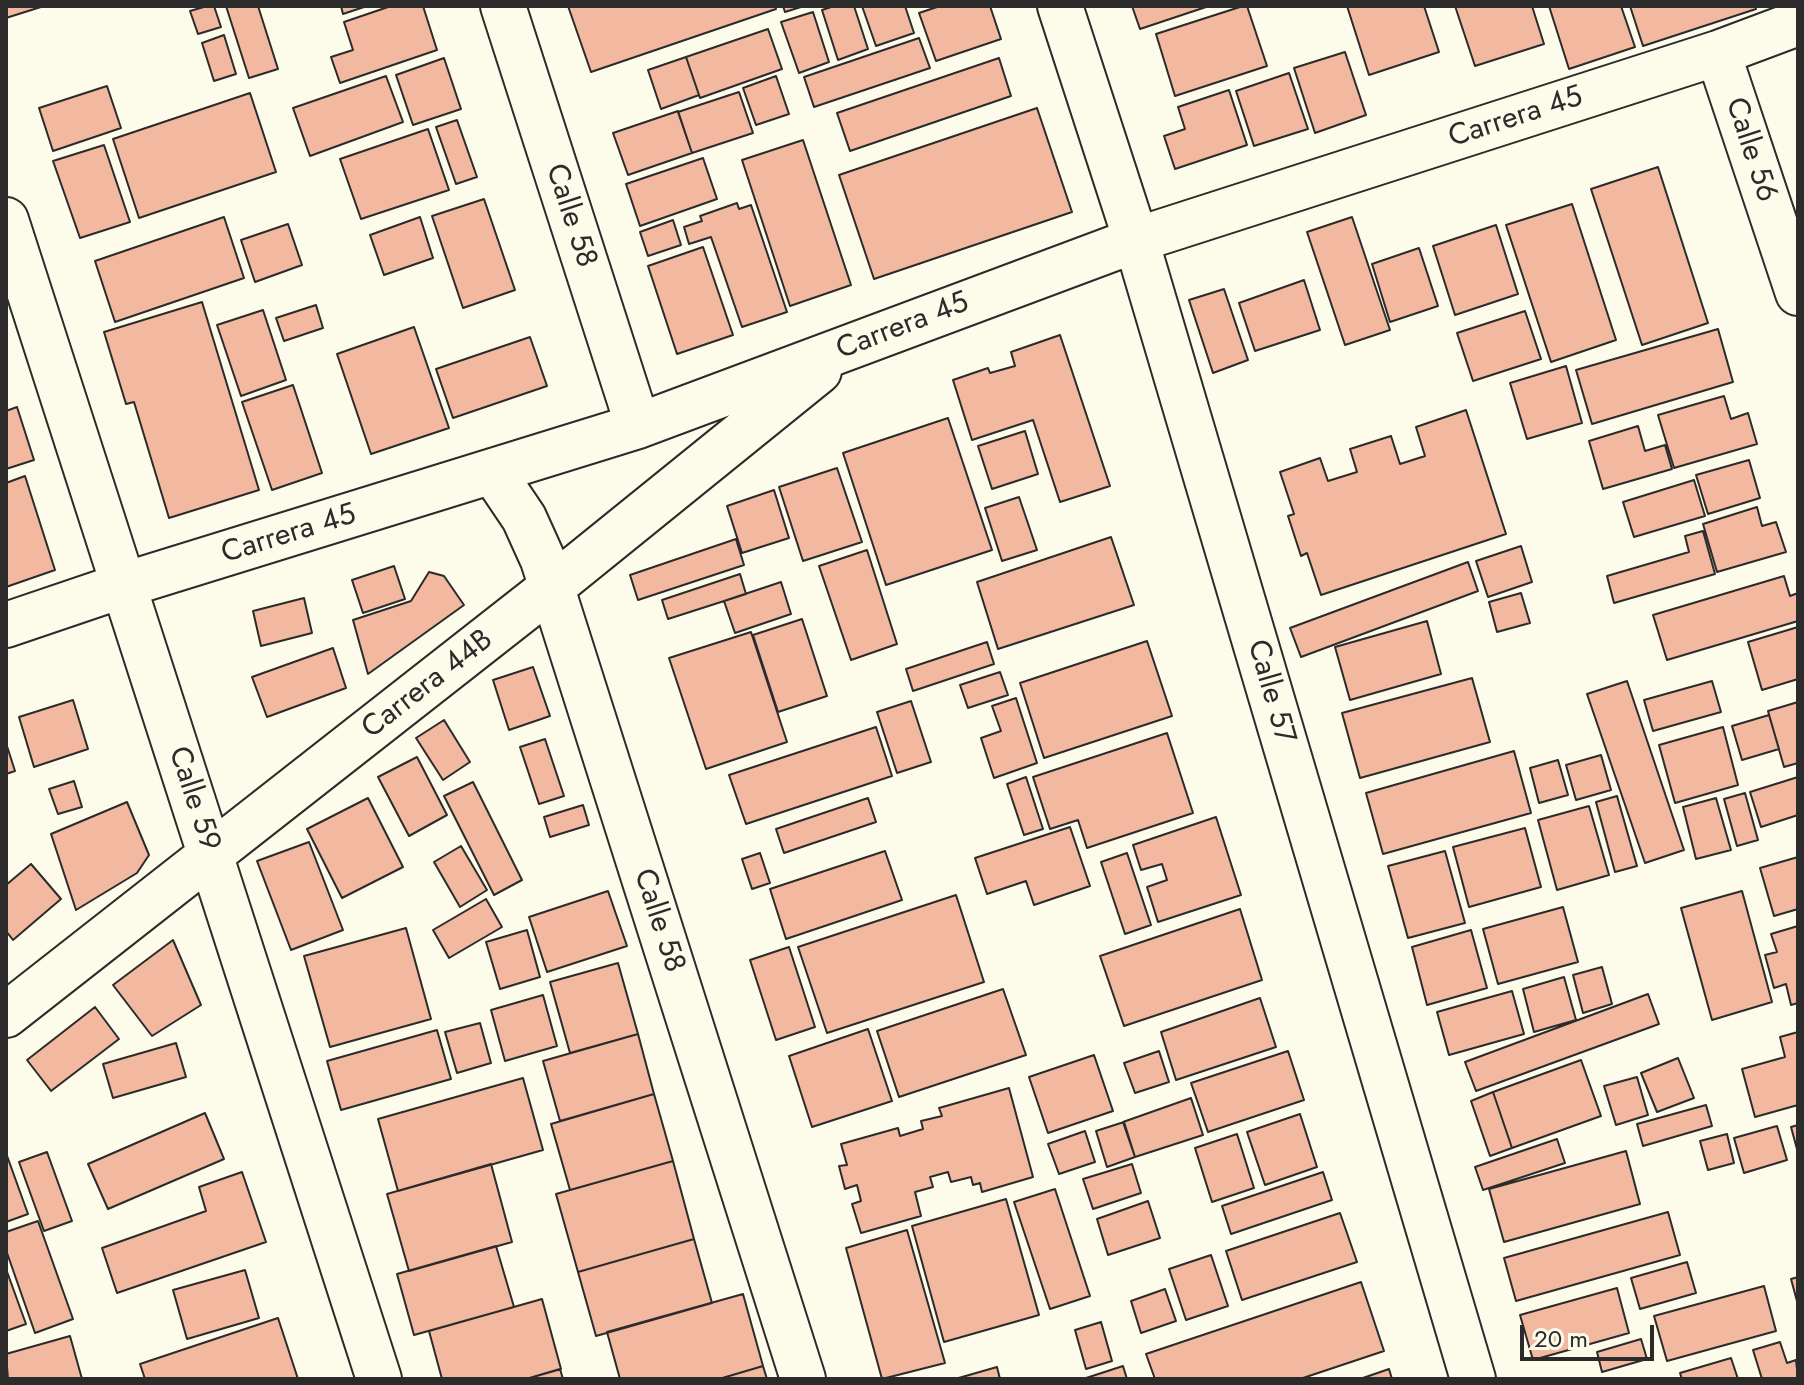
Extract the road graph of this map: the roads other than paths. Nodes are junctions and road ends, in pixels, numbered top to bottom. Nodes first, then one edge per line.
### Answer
1 (503, 6) edge
2 (1060, 6) edge
3 (1798, 23) edge
4 (1718, 53) junction
5 (6, 220) edge
6 (1136, 240) junction
7 (1798, 293) edge
8 (846, 349) junction
9 (638, 426) junction
10 (493, 472) junction
11 (124, 585) junction
12 (552, 587) junction
13 (6, 625) edge
14 (211, 856) junction
15 (6, 1015) edge
16 (379, 1379) edge
17 (803, 1379) edge
18 (1473, 1379) edge

1 - 9 street, Calle 58
2 - 6 street, Calle 57
3 - 4 street, Carrera 45
4 - 6 street, Carrera 45
4 - 7 street, Calle 56
5 - 11 street, Calle 59
6 - 8 street, Carrera 45
6 - 18 street, Calle 57
8 - 9 street, Carrera 45
8 - 12 street, Carrera 44B
9 - 10 street, Carrera 45
10 - 11 street, Carrera 45
10 - 12 street, Calle 58
11 - 13 street, Carrera 45
11 - 14 street, Calle 59
12 - 14 street, Carrera 44B
12 - 17 street, Calle 58
14 - 15 street, Carrera 44B
14 - 16 street, Calle 59

